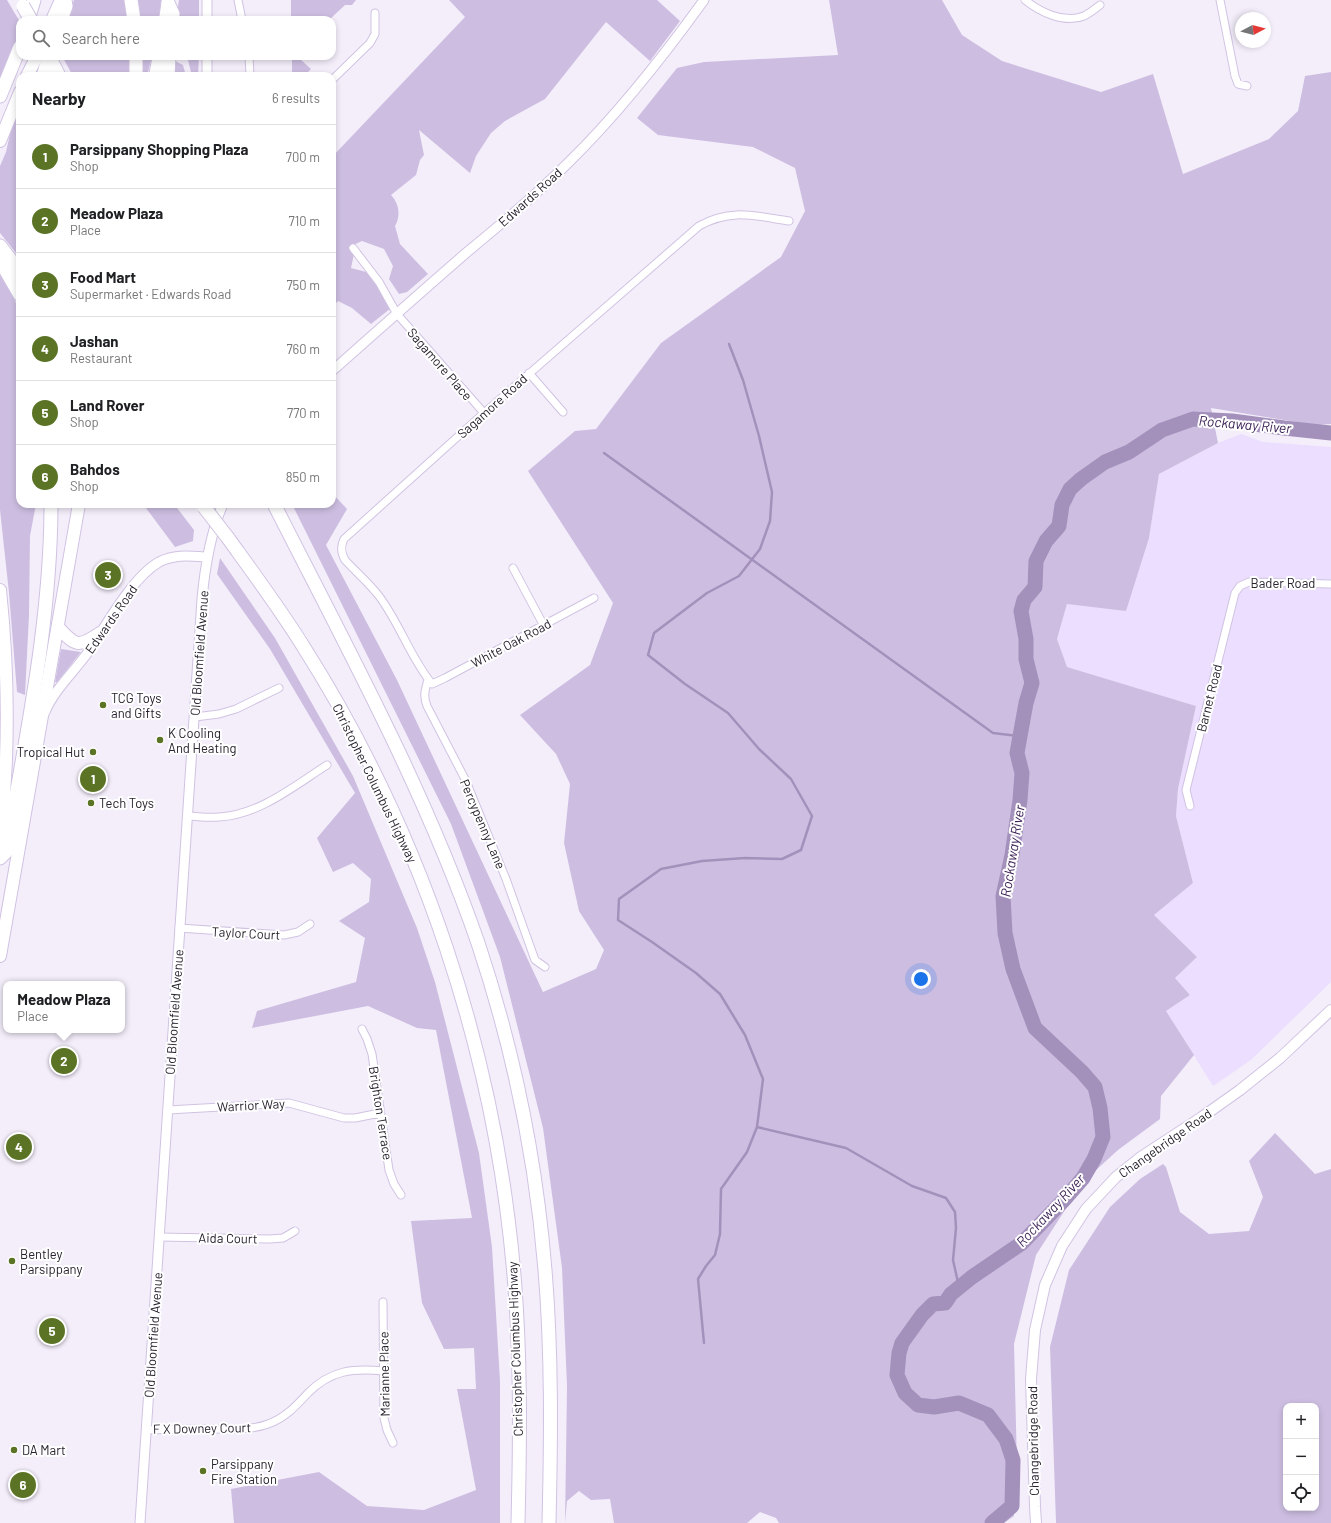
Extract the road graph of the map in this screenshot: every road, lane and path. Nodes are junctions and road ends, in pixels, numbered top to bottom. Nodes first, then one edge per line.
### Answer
1 (61, 0) edge
2 (65, 0) edge
3 (131, 0) edge
4 (207, 0) edge
5 (238, 0) edge
6 (704, 0) edge
7 (1025, 0) edge
8 (1220, 0) edge
9 (26, 2) edge
10 (168, 2) edge
11 (1100, 5) dead end
12 (375, 13) dead end
13 (29, 16) edge
14 (54, 16) edge
15 (62, 16) edge
16 (133, 16) edge
17 (166, 16) edge
18 (173, 16) edge
19 (207, 16) edge
20 (241, 16) edge
21 (16, 57) edge
22 (35, 60) edge
23 (48, 60) edge
24 (51, 60) edge
25 (136, 60) edge
26 (158, 60) edge
27 (169, 60) edge
28 (207, 60) edge
29 (249, 60) edge
30 (29, 72) edge
31 (44, 72) edge
32 (57, 72) edge
33 (136, 72) edge
34 (156, 72) edge
35 (168, 72) edge
36 (207, 72) edge
37 (250, 72) edge
38 (336, 76) edge
39 (1247, 86) dead end
40 (0, 96) edge
41 (16, 102) edge
42 (0, 141) edge
43 (789, 221) dead end
44 (0, 246) edge
45 (353, 248) dead end
46 (0, 258) edge
47 (16, 267) edge
48 (16, 288) edge
49 (397, 314) junction
50 (336, 367) edge
51 (530, 373) junction
52 (563, 412) dead end
53 (484, 413) junction
54 (51, 508) edge
55 (79, 508) edge
56 (204, 508) edge
57 (222, 508) edge
58 (276, 508) edge
59 (207, 557) junction
60 (513, 568) dead end
61 (1331, 584) edge
62 (0, 590) edge
63 (1237, 590) joint
64 (594, 598) dead end
65 (544, 626) junction
66 (58, 627) junction
67 (100, 633) junction
68 (428, 680) junction
69 (279, 688) dead end
70 (7, 716) junction
71 (195, 717) junction
72 (41, 722) junction
73 (0, 753) edge
74 (327, 765) dead end
75 (1190, 806) dead end
76 (188, 816) junction
77 (0, 837) edge
78 (0, 858) edge
79 (310, 924) dead end
80 (179, 928) junction
81 (0, 956) edge
82 (545, 968) dead end
83 (1331, 1010) edge
84 (362, 1029) dead end
85 (168, 1110) junction
86 (380, 1113) junction
87 (401, 1195) dead end
88 (294, 1231) dead end
89 (159, 1237) junction
90 (383, 1302) dead end
91 (384, 1371) junction
92 (147, 1430) junction
93 (393, 1443) dead end
94 (140, 1523) edge
95 (518, 1523) edge
96 (549, 1523) edge
97 (1036, 1523) edge

1 - 14 highway
2 - 15 highway
3 - 16 highway
4 - 19 street
5 - 20 street
6 - 49 street, Edwards Road
7 - 11 street
8 - 39 street
9 - 13 highway, bridge
10 - 17 highway
10 - 18 highway
12 - 38 street
21 - 40 highway
22 - 30 highway
23 - 31 highway
24 - 32 highway
25 - 33 highway
26 - 34 highway
27 - 35 highway
28 - 36 street
29 - 37 street
41 - 42 highway
43 - 51 street, Sagamore Road
44 - 47 highway
45 - 49 street, Sagamore Place
46 - 48 highway
49 - 50 street, Edwards Road
49 - 53 street, Sagamore Place
51 - 52 street
51 - 53 street, Sagamore Road
53 - 68 street, Sagamore Road
54 - 78 highway
55 - 66 highway
56 - 95 highway, Christopher Columbus Highway, bridge
57 - 59 street, Old Bloomfield Avenue
58 - 96 highway
59 - 67 street, Edwards Road
59 - 71 street, Old Bloomfield Avenue
60 - 65 street
61 - 63 street, Bader Road
62 - 70 highway
63 - 75 street, Barnet Road
64 - 65 street, White Oak Road
65 - 68 street, White Oak Road
66 - 67 highway
66 - 72 highway
67 - 72 street, Edwards Road
68 - 82 street, Percypenny Lane
69 - 71 street
70 - 73 street
70 - 77 highway
71 - 76 street, Old Bloomfield Avenue
72 - 81 highway
74 - 76 street
76 - 80 street, Old Bloomfield Avenue
79 - 80 street, Taylor Court
80 - 85 street, Old Bloomfield Avenue
83 - 97 main road, Changebridge Road
84 - 86 street, Brighton Terrace
85 - 86 street, Warrior Way
85 - 89 street, Old Bloomfield Avenue
86 - 87 street, Brighton Terrace
88 - 89 street, Aida Court
89 - 92 street, Old Bloomfield Avenue
90 - 91 street, Marianne Place
91 - 92 street, F X Downey Court
91 - 93 street, Marianne Place
92 - 94 street, Old Bloomfield Avenue

